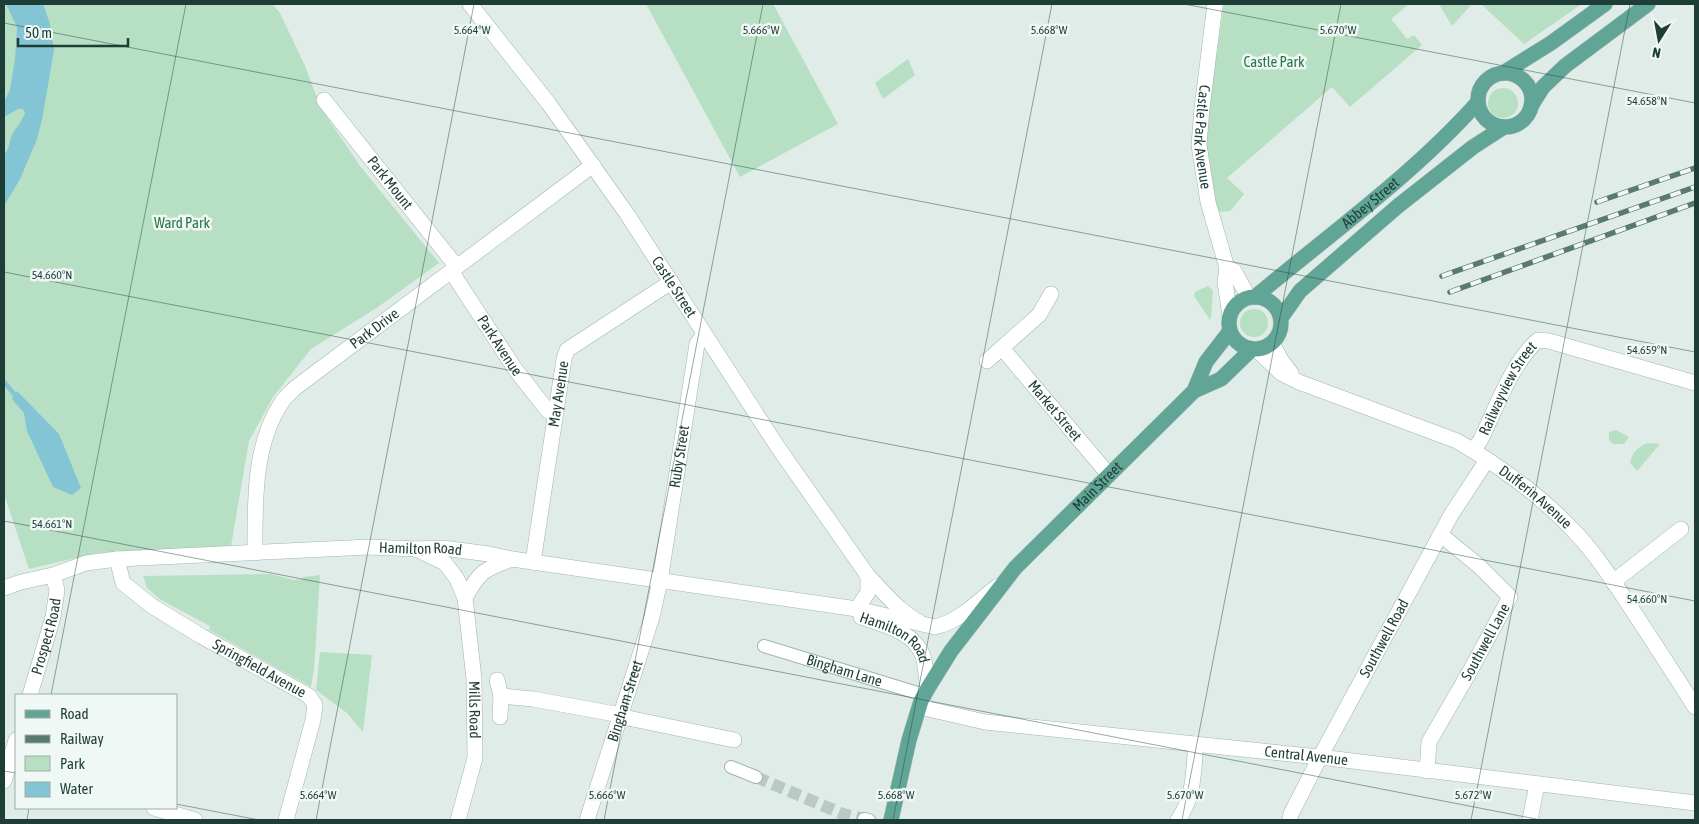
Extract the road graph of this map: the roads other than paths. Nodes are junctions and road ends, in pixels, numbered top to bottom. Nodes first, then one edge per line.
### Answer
1 (470, 4) edge
2 (1215, 4) edge
3 (1606, 4) edge
4 (1648, 4) edge
5 (1503, 73) junction
6 (324, 100) dead end
7 (1478, 102) junction
8 (1531, 106) junction
9 (1504, 127) junction
10 (593, 164) junction
11 (1227, 268) junction
12 (454, 269) junction
13 (671, 282) junction
14 (1051, 294) dead end
15 (1252, 297) junction
16 (1281, 318) junction
17 (1230, 324) junction
18 (704, 334) junction
19 (1272, 343) junction
20 (1002, 348) junction
21 (1254, 349) junction
22 (987, 361) dead end
23 (1299, 382) junction
24 (1695, 383) edge
25 (1194, 391) junction
26 (555, 414) junction
27 (1473, 450) junction
28 (1487, 460) junction
29 (1109, 474) junction
30 (1681, 530) dead end
31 (1441, 535) junction
32 (416, 549) junction
33 (255, 553) junction
34 (117, 559) junction
35 (512, 559) junction
36 (533, 562) junction
37 (53, 575) junction
38 (868, 576) junction
39 (660, 581) junction
40 (1003, 582) junction
41 (1613, 582) junction
42 (4, 588) edge
43 (465, 598) junction
44 (837, 607) junction
45 (857, 609) junction
46 (927, 626) junction
47 (764, 646) dead end
48 (497, 680) dead end
49 (30, 694) edge
50 (924, 695) junction
51 (500, 696) junction
52 (1695, 707) edge
53 (621, 716) junction
54 (500, 717) dead end
55 (734, 740) dead end
56 (1196, 744) junction
57 (15, 747) edge
58 (1320, 757) junction
59 (12, 767) edge
60 (731, 767) dead end
61 (1427, 770) junction
62 (756, 777) tunnel mouth
63 (4, 781) edge
64 (1537, 784) junction
65 (1695, 803) edge
66 (157, 809) edge
67 (195, 820) edge
68 (286, 820) edge
69 (458, 820) edge
70 (587, 820) edge
71 (891, 820) edge
72 (1178, 820) edge
73 (1290, 820) edge
74 (1530, 820) edge

1 - 10 street, Castle Street
2 - 11 street, Castle Park Avenue
3 - 5 main road
4 - 8 main road
5 - 7 main road
5 - 8 main road
6 - 12 street, Park Mount
7 - 9 main road
7 - 15 main road, Abbey Street
8 - 9 main road
9 - 16 main road, Abbey Street
10 - 12 street, Park Drive
10 - 13 street, Castle Street
11 - 15 street, Castle Park Avenue
11 - 17 street, Castle Park Avenue
12 - 26 street, Park Avenue
12 - 33 street, Park Drive
13 - 18 street, Castle Street
13 - 26 street, May Avenue
14 - 20 street
15 - 16 main road
15 - 17 main road
16 - 19 main road
17 - 21 main road
17 - 25 main road, Main Street
18 - 38 street, Castle Street
18 - 39 street, Ruby Street
19 - 21 main road
19 - 23 street
20 - 22 street
20 - 29 street, Market Street
21 - 23 street, Dufferin Avenue
21 - 25 main road, Main Street
23 - 27 street, Dufferin Avenue
24 - 27 street, Railwayview Street
25 - 29 main road, Main Street
26 - 36 street, May Avenue
27 - 28 street, Dufferin Avenue
28 - 31 street, Southwell Road
28 - 41 street, Dufferin Avenue
29 - 40 main road, Main Street
30 - 41 street
31 - 58 street, Southwell Road
31 - 61 street, Southwell Lane
32 - 33 street, Hamilton Road
32 - 35 street, Hamilton Road
32 - 43 street, Mills Road
33 - 34 street, Hamilton Road
34 - 37 street, Hamilton Road
34 - 68 street, Springfield Avenue
35 - 36 street, Hamilton Road
35 - 43 street
36 - 39 street, Hamilton Road
37 - 42 street, Hamilton Road
37 - 49 street, Prospect Road
38 - 45 street
38 - 46 street, Castle Street
39 - 44 street, Hamilton Road
39 - 53 street, Bingham Street
40 - 46 street, Main Street
40 - 50 main road, Main Street
41 - 52 street, Dufferin Avenue
43 - 69 street, Mills Road
44 - 45 street, Hamilton Road
44 - 50 street, Hamilton Road
45 - 46 street, Hamilton Road
47 - 50 street, Bingham Lane
48 - 51 street
50 - 56 street, Central Avenue
50 - 71 main road, Main Street
51 - 53 street
51 - 54 street
53 - 55 street
53 - 70 street, Bingham Street
56 - 58 street, Central Avenue
56 - 72 street
57 - 59 street
58 - 61 street, Central Avenue
58 - 73 street, Southwell Road
59 - 63 street
60 - 62 street
61 - 64 street, Central Avenue
64 - 65 street, Central Avenue
64 - 74 street
66 - 67 street

